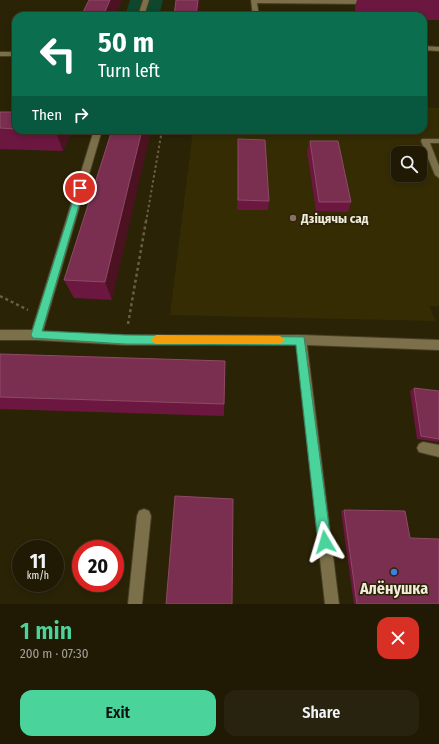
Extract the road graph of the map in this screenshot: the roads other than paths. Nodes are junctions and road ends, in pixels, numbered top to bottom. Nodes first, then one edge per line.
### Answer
1 (146, 0) edge
2 (254, 0) edge
3 (302, 1) edge
4 (378, 2) dead end
5 (142, 12) edge
6 (256, 12) edge
7 (427, 48) edge
8 (439, 49) edge
9 (0, 54) edge
10 (12, 54) edge
11 (97, 134) edge
12 (439, 141) edge
13 (439, 175) edge
14 (0, 335) edge
15 (36, 335) junction
16 (301, 340) junction
17 (439, 346) edge
18 (423, 448) dead end
19 (439, 451) edge
20 (144, 516) dead end
21 (135, 604) edge
22 (332, 604) edge

1 - 5 lane
2 - 3 lane
2 - 6 lane
3 - 4 lane
7 - 8 lane
9 - 10 lane
11 - 15 lane
12 - 13 lane
14 - 15 lane
15 - 16 lane
16 - 17 lane
16 - 22 lane
18 - 19 lane
20 - 21 lane

